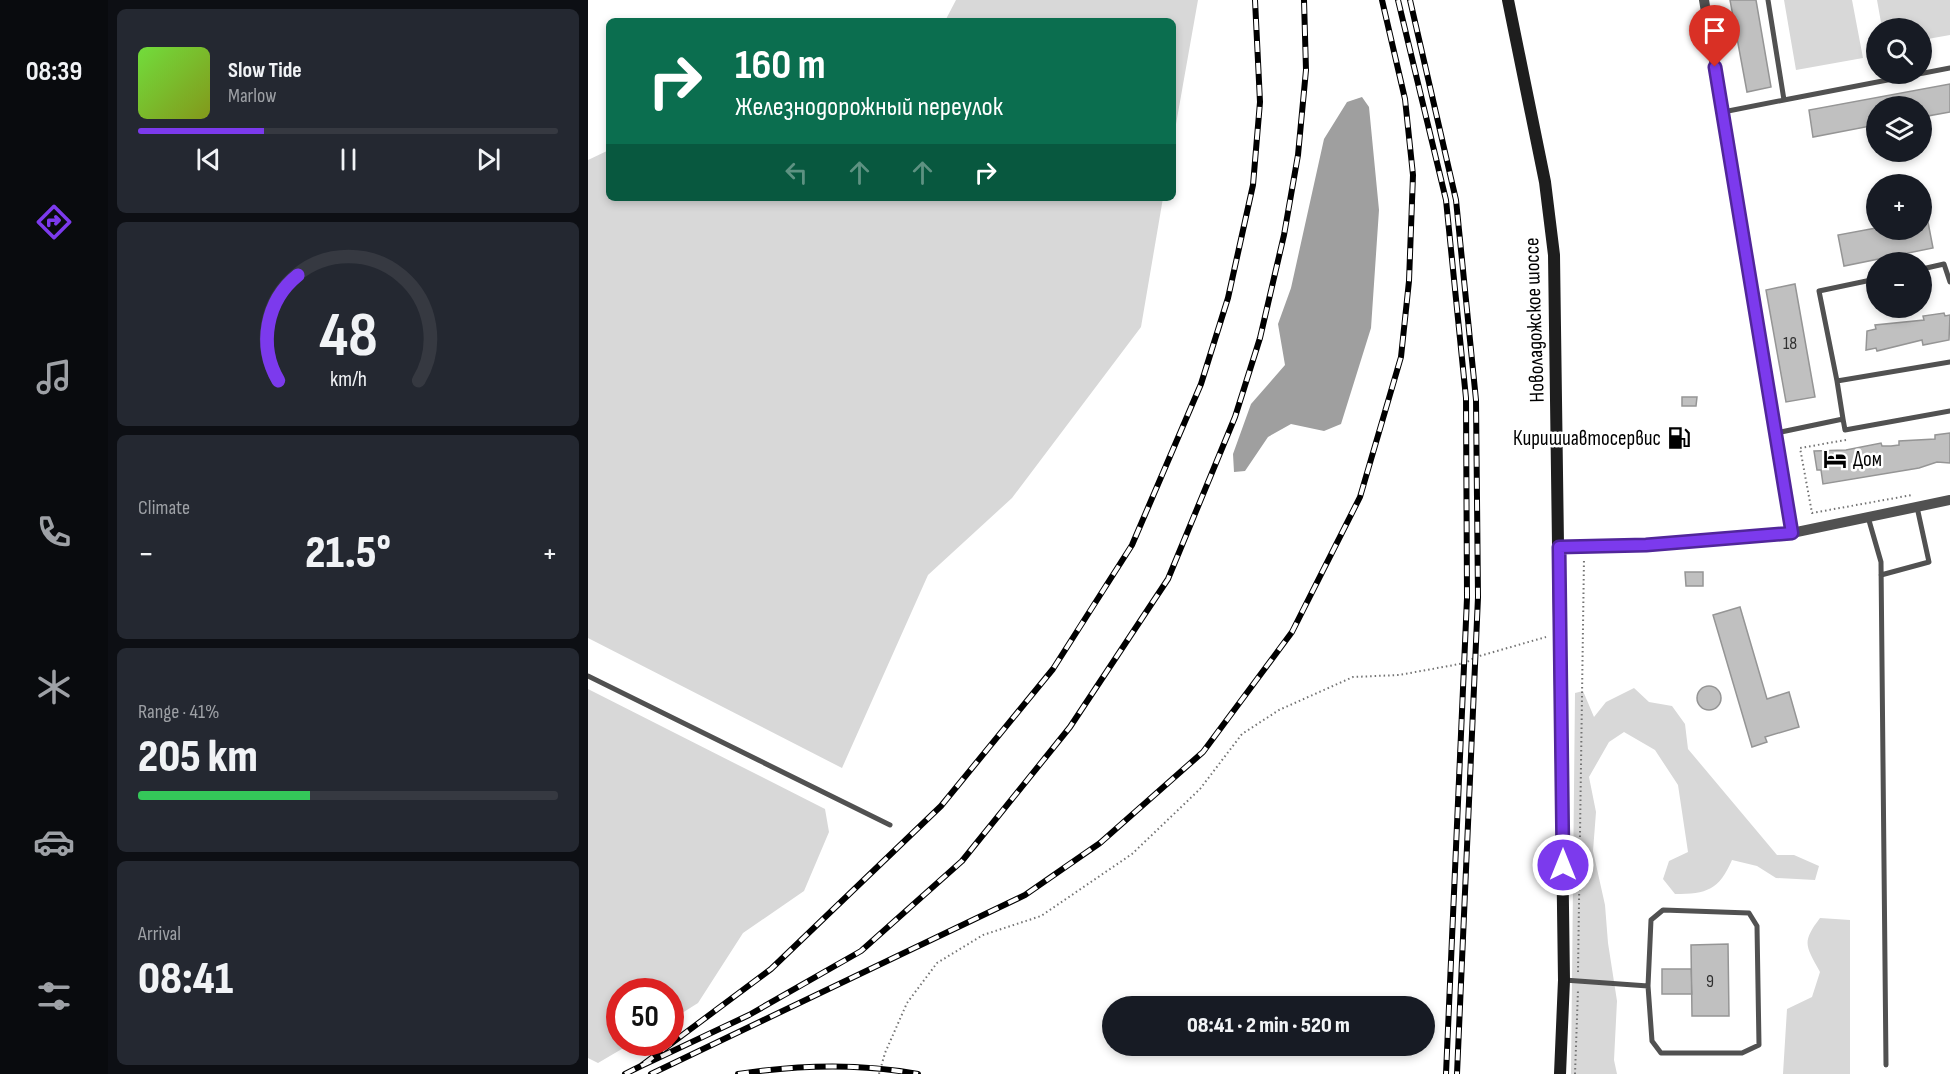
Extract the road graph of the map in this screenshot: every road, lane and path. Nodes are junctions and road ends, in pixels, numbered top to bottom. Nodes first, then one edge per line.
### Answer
1 (1508, 0) edge
2 (1704, 0) edge
3 (1768, 0) edge
4 (1950, 68) edge
5 (1784, 100) junction
6 (1723, 112) junction
7 (1932, 267) edge
8 (1866, 281) edge
9 (1950, 282) edge
10 (1950, 362) edge
11 (1837, 381) junction
12 (1950, 411) edge
13 (1843, 419) junction
14 (1776, 433) junction
15 (1846, 440) dead end
16 (1916, 494) dead end
17 (1950, 500) edge
18 (1917, 507) junction
19 (1868, 517) junction
20 (1792, 533) junction
21 (1584, 546) junction
22 (1559, 547) junction
23 (1881, 574) junction
24 (1561, 633) junction
25 (588, 676) edge
26 (890, 825) dead end
27 (1564, 980) junction
28 (1578, 981) junction
29 (1648, 986) junction
30 (1886, 1065) dead end
31 (879, 1074) edge
32 (1560, 1074) edge
33 (1575, 1074) edge

1 - 22 main road, Новоладожское шоссе
2 - 6 street
3 - 5 lane
4 - 5 lane
5 - 6 lane
6 - 14 street
7 - 9 lane
8 - 11 lane
10 - 11 lane
11 - 13 lane
12 - 13 lane
13 - 14 lane
14 - 20 street
15 - 16 path
17 - 18 street
18 - 19 street
18 - 23 lane
19 - 20 street
19 - 23 lane
20 - 21 street
21 - 22 street
21 - 28 path
22 - 24 main road, Новоладожское шоссе
23 - 30 lane
24 - 27 main road, Новоладожское шоссе
24 - 31 path
25 - 26 lane
27 - 28 lane
27 - 32 main road, Новоладожское шоссе
28 - 29 lane
28 - 33 path
29 - 29 lane

